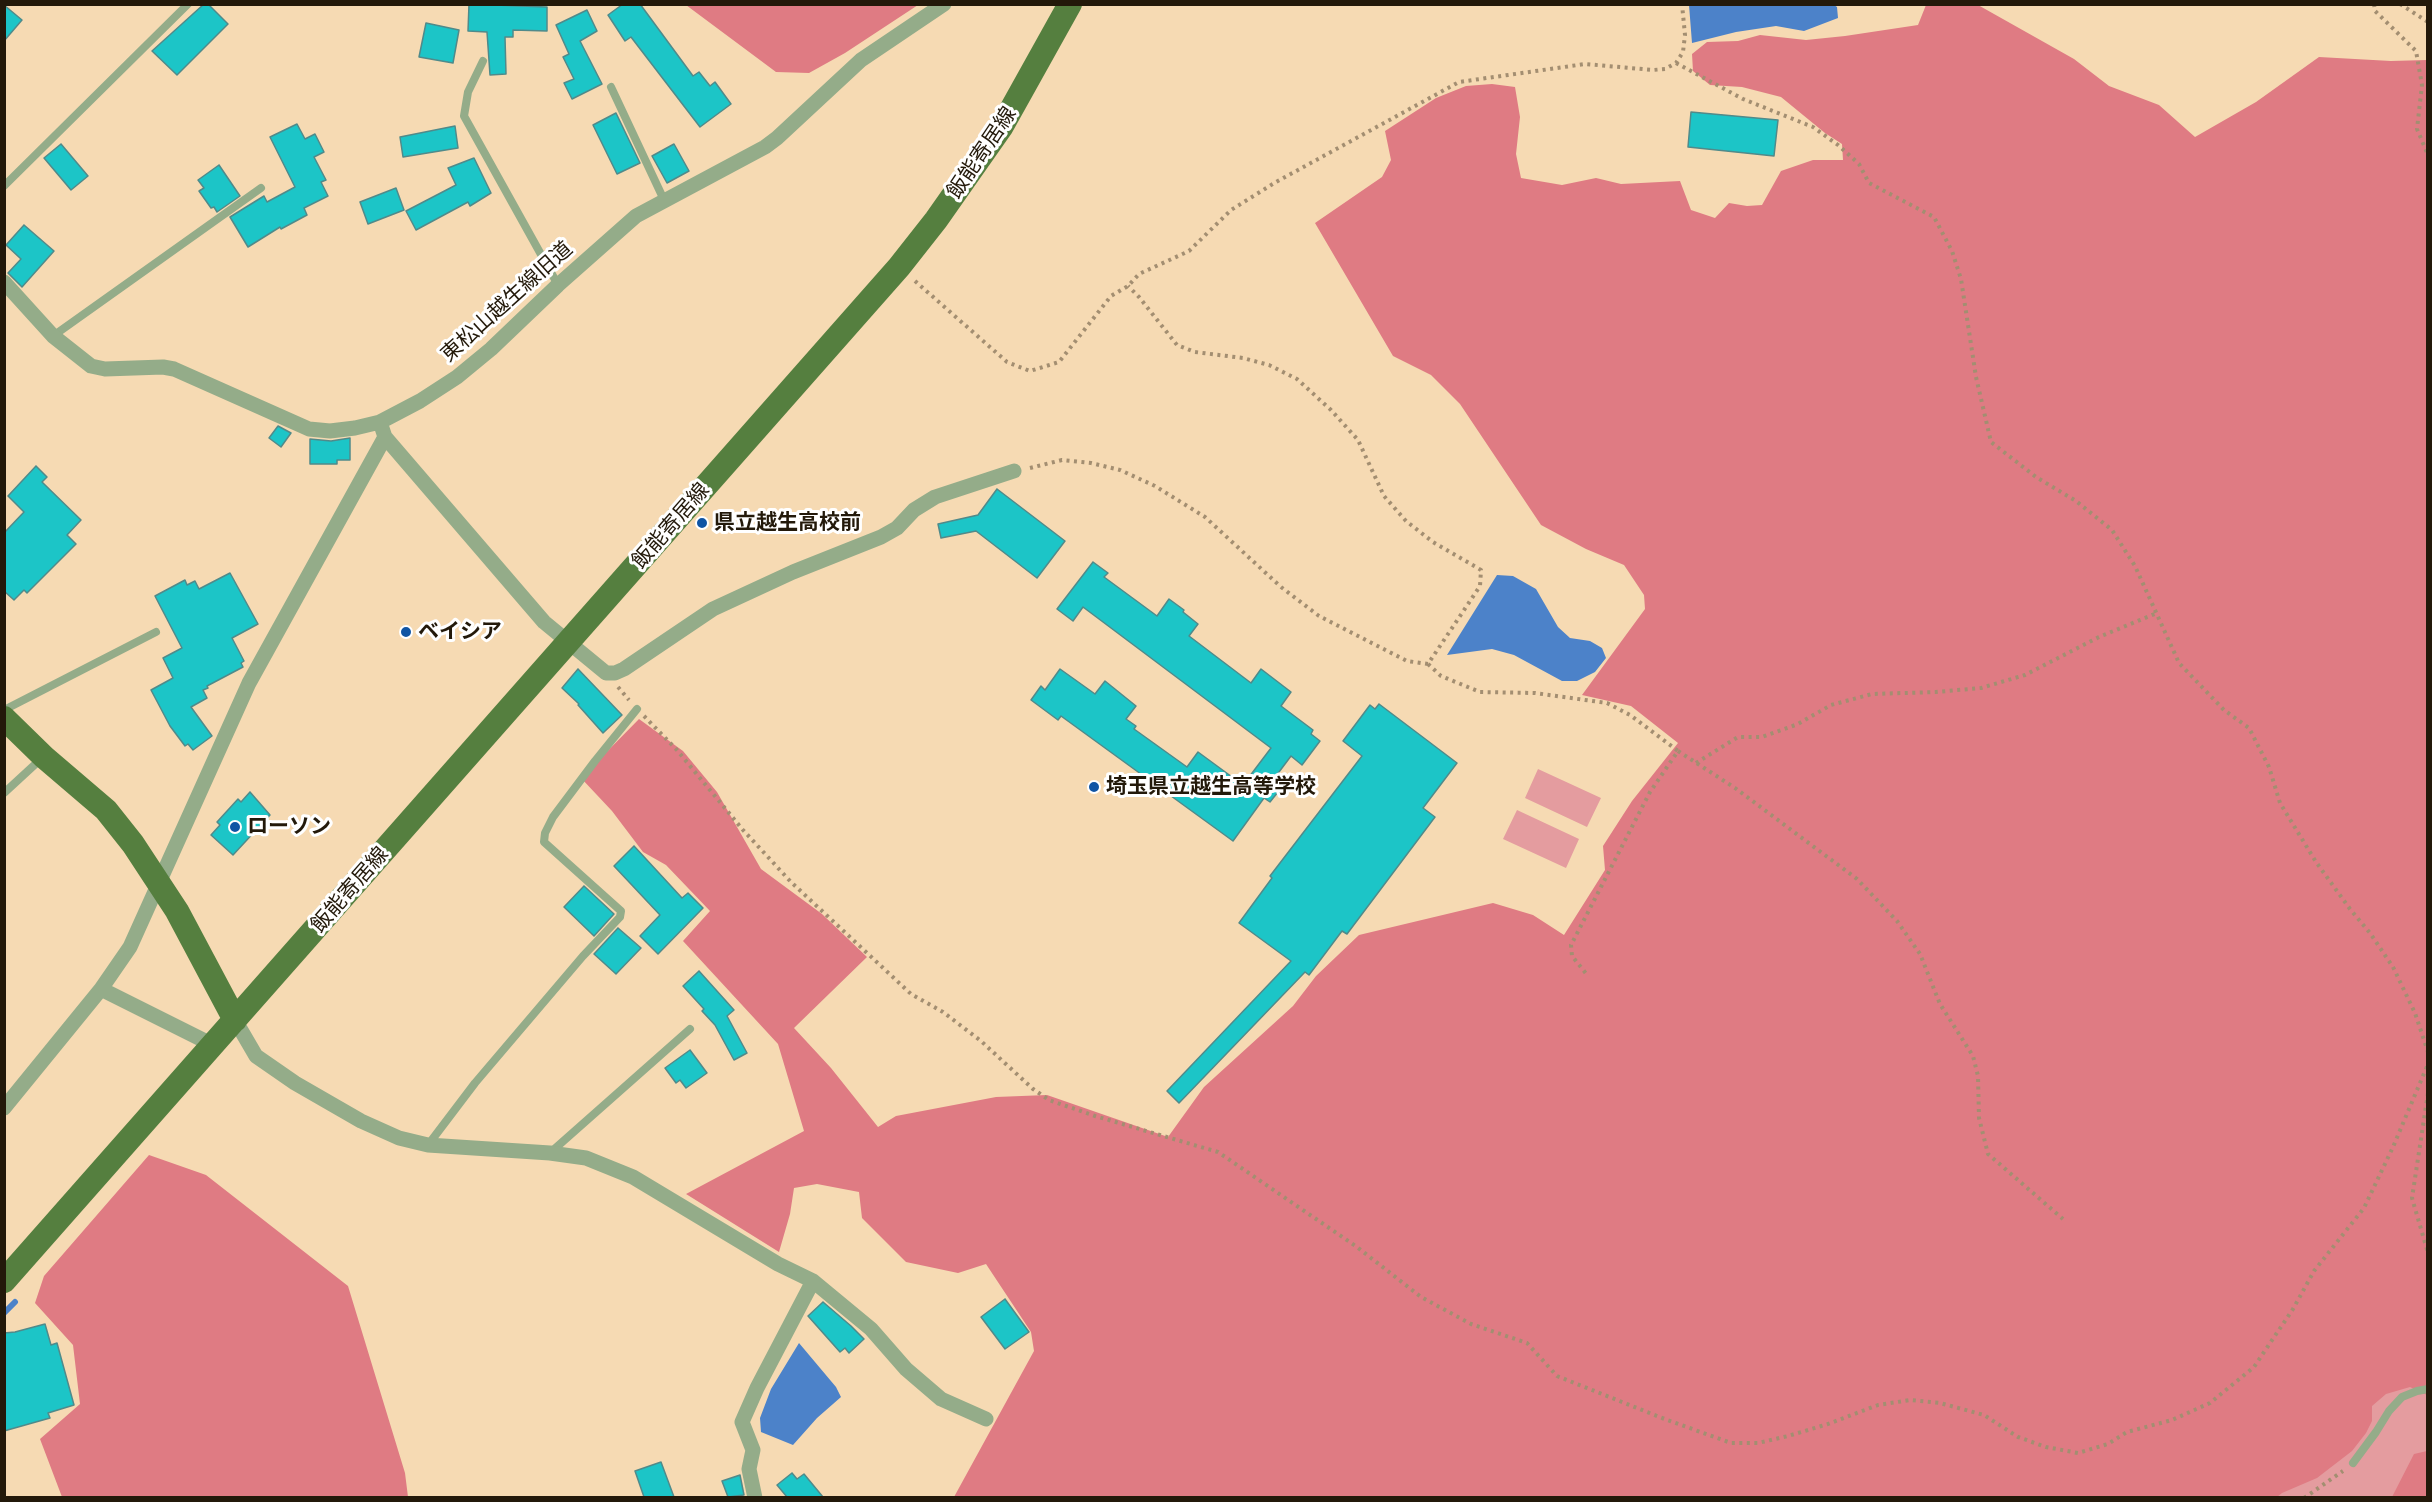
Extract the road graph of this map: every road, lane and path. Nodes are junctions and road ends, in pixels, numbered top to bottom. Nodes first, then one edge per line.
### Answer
1 (188, 4) edge
2 (944, 4) edge
3 (1070, 4) edge
4 (1682, 4) edge
5 (2374, 4) edge
6 (2400, 4) edge
7 (2427, 22) edge
8 (483, 61) dead end
9 (1676, 63) junction
10 (611, 87) dead end
11 (2427, 154) edge
12 (4, 186) edge
13 (261, 188) dead end
14 (664, 200) junction
15 (899, 267) junction
16 (4, 282) edge
17 (558, 285) junction
18 (1128, 286) junction
19 (53, 336) junction
20 (380, 422) junction
21 (385, 437) junction
22 (1014, 471) joint
23 (2157, 614) junction
24 (156, 632) dead end
25 (568, 643) junction
26 (1428, 664) junction
27 (606, 673) junction
28 (637, 709) junction
29 (4, 710) edge
30 (4, 718) edge
31 (1678, 751) junction
32 (44, 757) junction
33 (1696, 763) junction
34 (4, 793) edge
35 (160, 882) junction
36 (1588, 976) dead end
37 (101, 989) junction
38 (235, 1020) junction
39 (690, 1029) dead end
40 (213, 1045) junction
41 (2427, 1052) edge
42 (2427, 1064) edge
43 (2427, 1093) edge
44 (4, 1108) edge
45 (428, 1145) junction
46 (550, 1153) junction
47 (2063, 1219) dead end
48 (2427, 1253) edge
49 (4, 1281) edge
50 (813, 1281) junction
51 (2427, 1389) edge
52 (986, 1419) dead end
53 (2353, 1463) joint
54 (757, 1496) edge
55 (2304, 1497) edge

1 - 12 lane
2 - 14 street, 東松山越生線旧道
3 - 15 main road, 飯能寄居線
4 - 9 path
5 - 11 path
6 - 7 path
8 - 17 lane
9 - 18 path
9 - 23 path
10 - 14 lane
13 - 19 lane
14 - 17 street, 東松山越生線旧道
15 - 18 path
15 - 25 main road, 飯能寄居線
16 - 19 street, 東松山越生線旧道
17 - 20 street, 東松山越生線旧道
18 - 26 path
19 - 20 street, 東松山越生線旧道
20 - 21 street
21 - 25 street
21 - 35 street
22 - 26 path
22 - 27 street
23 - 33 path
23 - 41 path
24 - 29 lane
25 - 27 street
25 - 38 main road, 飯能寄居線
26 - 31 path
27 - 28 path
28 - 42 path
28 - 45 lane
30 - 32 main road
31 - 33 path
31 - 36 path
32 - 34 lane
32 - 35 main road
33 - 47 path
35 - 37 street
35 - 38 main road
37 - 40 street
37 - 44 street
38 - 40 main road, 飯能寄居線
38 - 45 street
39 - 46 lane
40 - 49 main road, 飯能寄居線
43 - 48 path
45 - 46 street
46 - 50 street
50 - 52 street
50 - 54 street
51 - 53 lane
53 - 55 path

